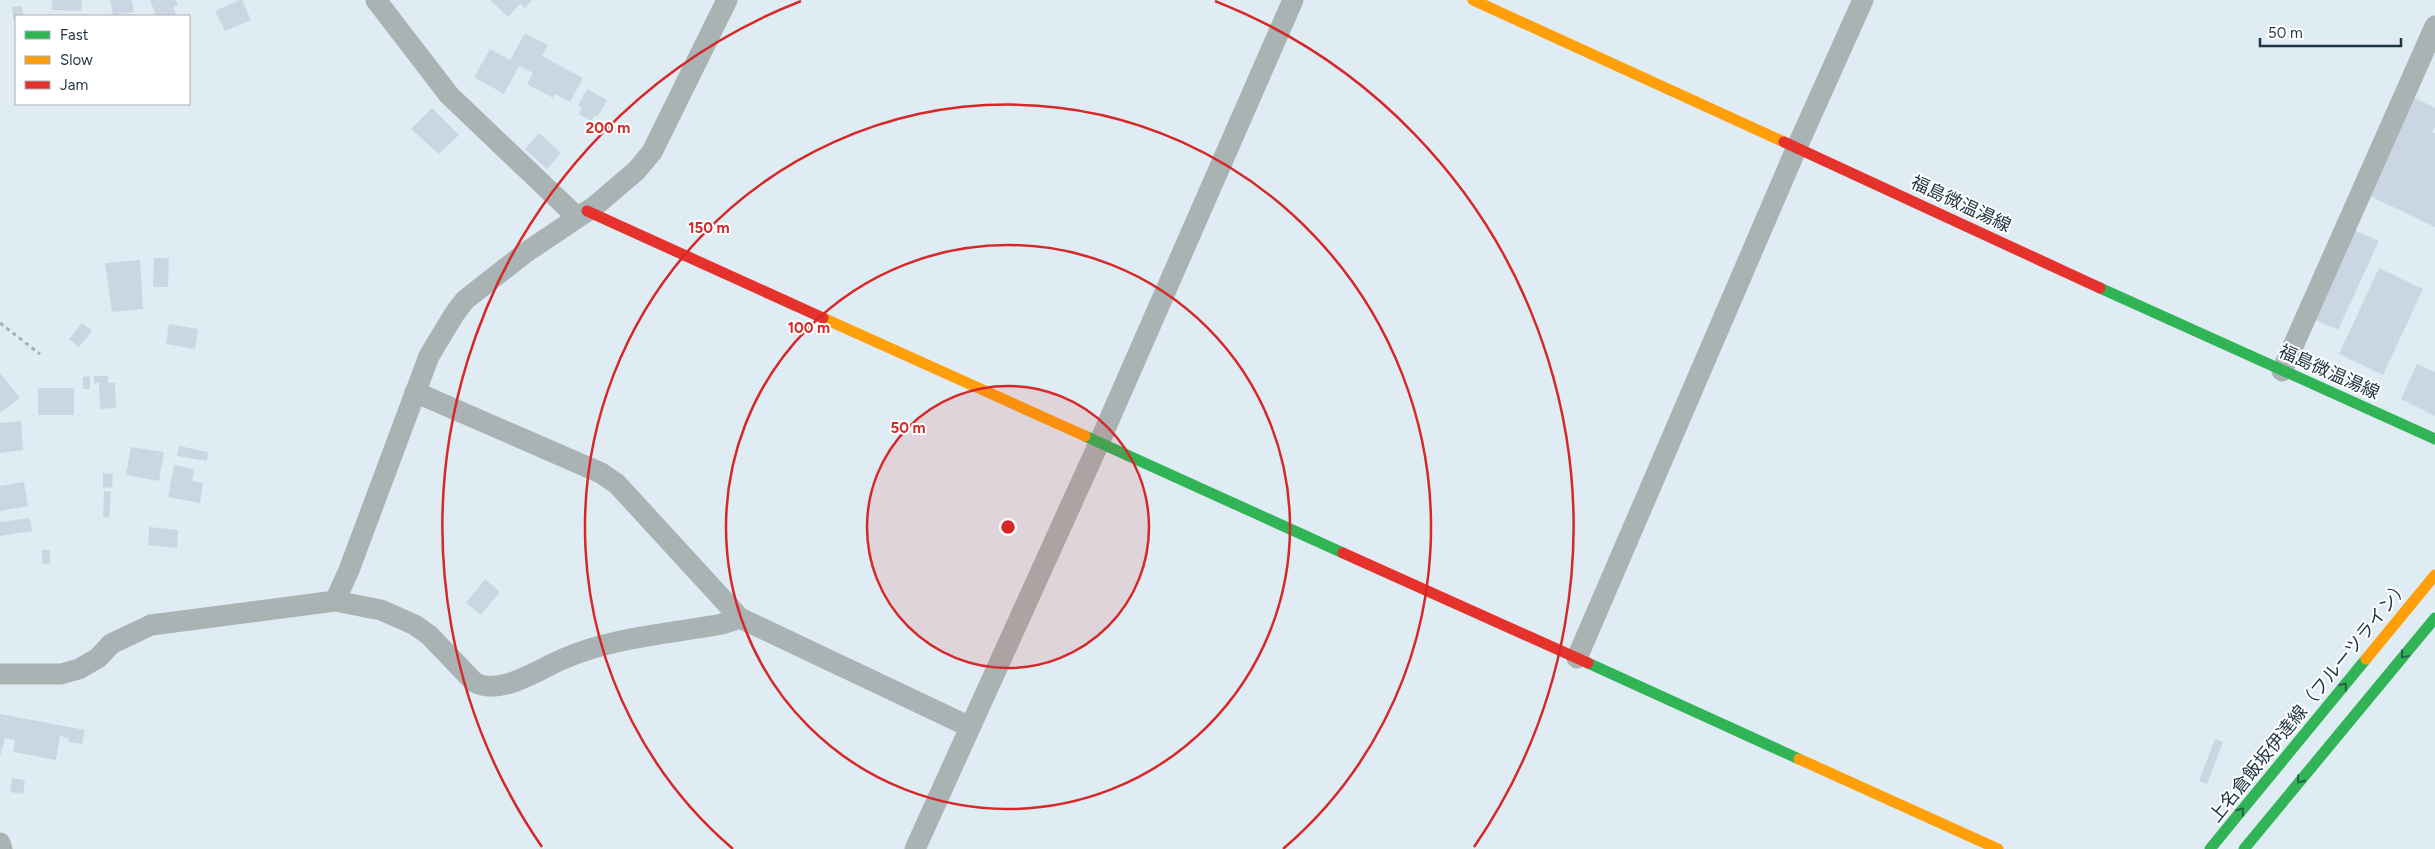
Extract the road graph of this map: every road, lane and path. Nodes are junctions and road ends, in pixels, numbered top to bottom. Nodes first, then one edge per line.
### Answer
1 (376, 0) edge
2 (727, 0) edge
3 (1293, 0) edge
4 (1473, 0) edge
5 (1864, 0) edge
6 (2435, 26) edge
7 (1797, 147) junction
8 (582, 214) junction
9 (0, 323) edge
10 (40, 354) dead end
11 (2282, 371) junction
12 (415, 392) junction
13 (2435, 438) edge
14 (1099, 443) junction
15 (2435, 574) edge
16 (335, 601) junction
17 (740, 618) junction
18 (2435, 618) edge
19 (1577, 658) junction
20 (0, 674) edge
21 (970, 726) junction
22 (0, 844) edge
23 (2, 849) edge
24 (915, 849) edge
25 (1998, 849) edge
26 (2210, 849) edge
27 (2244, 849) edge

1 - 8 street
2 - 8 street
3 - 14 street
4 - 7 main road, 福島微温湯線
5 - 7 street
6 - 11 street
7 - 11 main road, 福島微温湯線
7 - 19 street
8 - 12 street
8 - 14 main road
9 - 10 path
11 - 13 main road, 福島微温湯線
12 - 16 street
12 - 17 street
14 - 19 main road
14 - 21 street
26 -> 15 main road, 上名倉飯坂伊達線（フルーツライン）
16 - 17 street
16 - 20 street
17 - 21 street
18 -> 27 main road
19 - 25 main road
21 - 24 street
22 - 23 street

